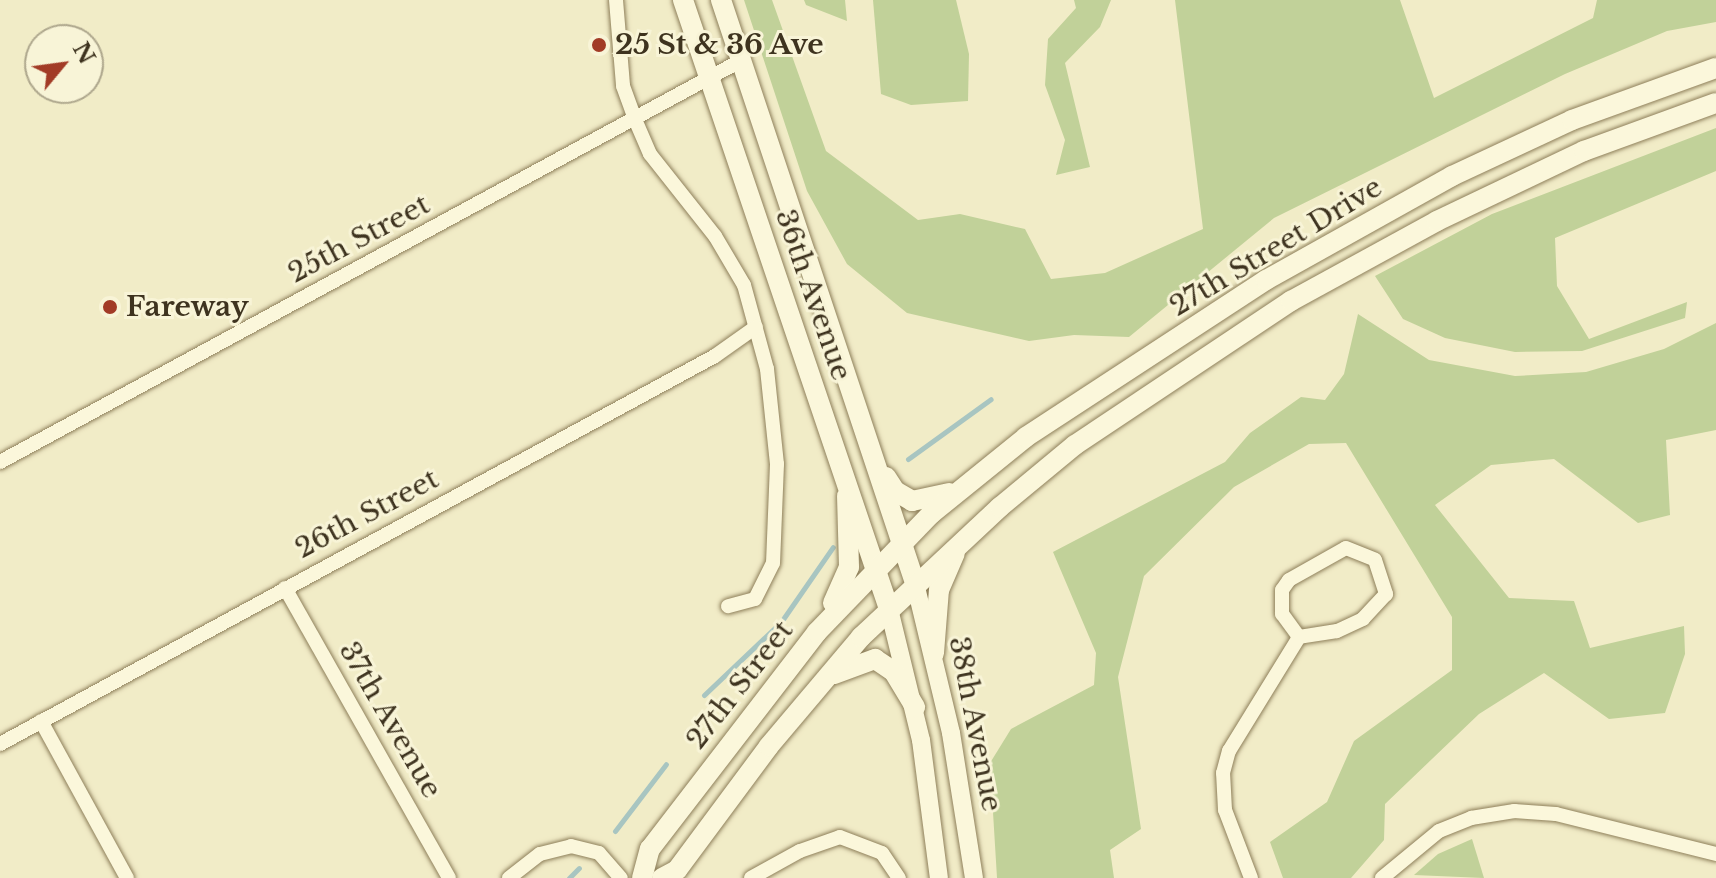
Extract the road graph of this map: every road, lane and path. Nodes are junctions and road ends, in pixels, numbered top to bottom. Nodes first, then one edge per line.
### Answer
1 (616, 0) edge
2 (683, 0) edge
3 (721, 0) edge
4 (742, 60) junction
5 (1716, 68) edge
6 (709, 76) junction
7 (1716, 103) edge
8 (634, 117) junction
9 (756, 327) junction
10 (0, 462) edge
11 (878, 464) junction
12 (848, 488) junction
13 (961, 488) junction
14 (903, 541) junction
15 (960, 543) junction
16 (876, 569) junction
17 (915, 583) junction
18 (285, 588) junction
19 (728, 606) dead end
20 (889, 609) junction
21 (817, 632) junction
22 (1299, 637) junction
23 (934, 653) junction
24 (823, 679) junction
25 (915, 707) junction
26 (41, 721) junction
27 (0, 744) edge
28 (1716, 854) edge
29 (127, 878) edge
30 (449, 878) edge
31 (509, 878) edge
32 (621, 878) edge
33 (642, 878) edge
34 (662, 878) edge
35 (751, 878) edge
36 (899, 878) edge
37 (939, 878) edge
38 (974, 878) edge
39 (1251, 878) edge
40 (1382, 878) edge

1 - 8 street
2 - 6 main road, 36th Avenue
3 - 4 main road, 36th Avenue
4 - 6 street, 25th Street
4 - 11 main road, 36th Avenue
5 - 13 main road, 27th Street Drive
6 - 8 street, 25th Street
6 - 12 main road, 36th Avenue
7 - 15 main road, 27th Street Drive
8 - 9 street
8 - 10 street, 25th Street
9 - 18 street, 26th Street
9 - 19 street
11 - 13 main road
11 - 14 main road, 36th Avenue
12 - 16 main road, 36th Avenue
12 - 21 main road
13 - 14 main road, 27th Street Drive
14 - 16 main road, 27th Street
14 - 17 main road, 36th Avenue
15 - 17 main road, 27th Street Drive
15 - 23 main road
16 - 20 main road, 36th Avenue
16 - 21 main road, 27th Street
17 - 20 main road
17 - 23 street, 38th Avenue
18 - 26 street, 26th Street
18 - 30 street, 37th Avenue
20 - 24 main road
20 - 25 street, 38th Avenue
21 - 33 main road, 27th Street
22 - 22 street
22 - 39 street
23 - 38 street, 38th Avenue
24 - 25 main road
24 - 34 main road
25 - 37 street, 38th Avenue
26 - 27 street, 26th Street
26 - 29 street
28 - 40 street
31 - 32 street
35 - 36 street

